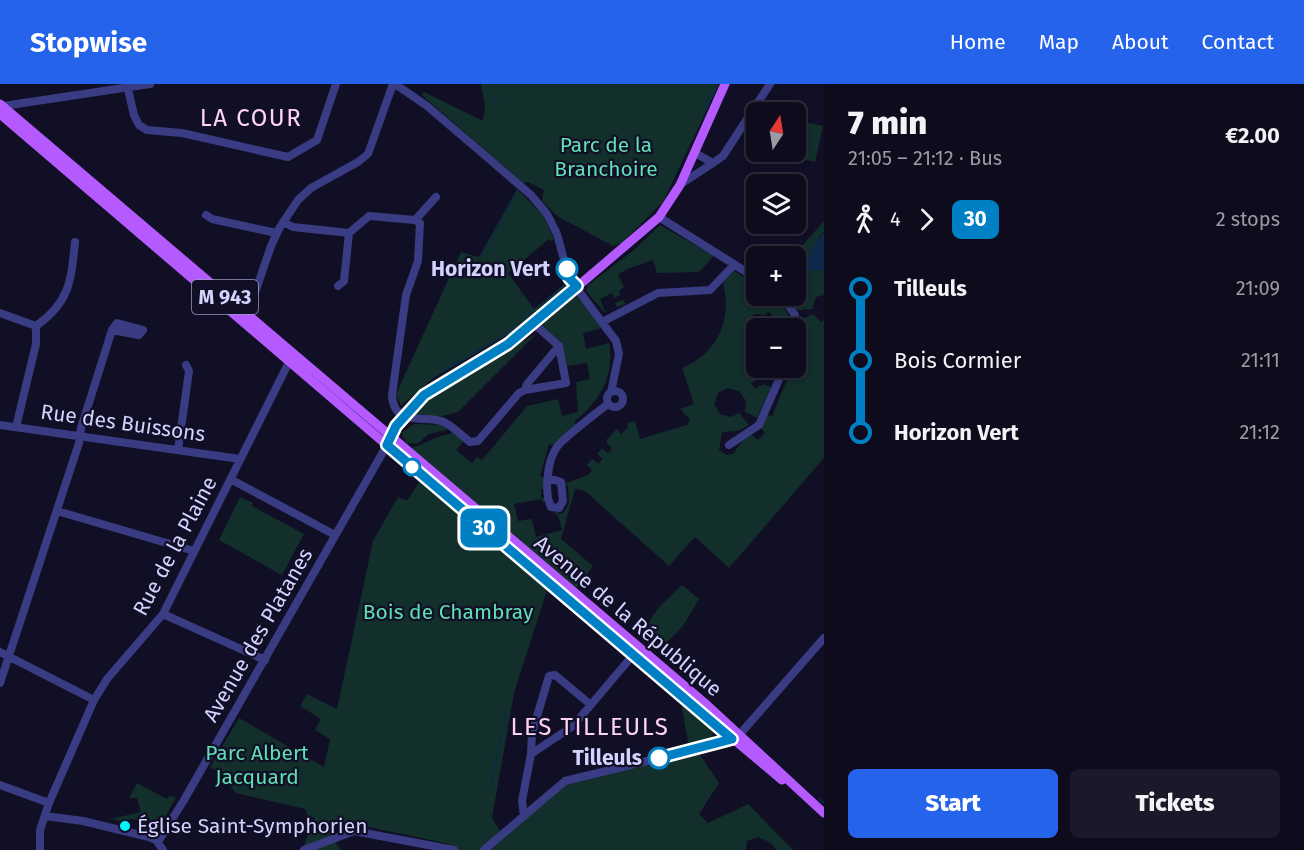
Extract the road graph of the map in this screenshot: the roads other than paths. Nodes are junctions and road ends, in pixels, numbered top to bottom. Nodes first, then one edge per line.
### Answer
1 (150, 84) edge
2 (336, 84) edge
3 (394, 84) edge
4 (725, 84) edge
5 (770, 84) edge
6 (128, 89) junction
7 (1, 108) edge
8 (695, 153) junction
9 (713, 163) junction
10 (680, 185) junction
11 (436, 197) dead end
12 (206, 214) dead end
13 (659, 218) junction
14 (416, 220) junction
15 (283, 222) junction
16 (276, 233) junction
17 (349, 233) junction
18 (75, 242) dead end
19 (734, 264) junction
20 (746, 272) edge
21 (338, 286) dead end
22 (577, 286) junction
23 (0, 313) edge
24 (246, 319) junction
25 (604, 321) junction
26 (534, 324) junction
27 (36, 326) junction
28 (112, 330) dead end
29 (559, 346) junction
30 (289, 362) junction
31 (186, 365) dead end
32 (780, 378) edge
33 (525, 390) junction
34 (611, 392) junction
35 (608, 404) junction
36 (404, 418) junction
37 (0, 424) edge
38 (16, 426) junction
39 (379, 427) junction
40 (80, 436) junction
41 (389, 442) junction
42 (729, 445) dead end
43 (178, 450) junction
44 (240, 459) junction
45 (548, 478) dead end
46 (232, 480) junction
47 (57, 511) junction
48 (335, 535) junction
49 (194, 551) junction
50 (163, 614) junction
51 (824, 638) edge
52 (0, 652) edge
53 (633, 655) junction
54 (9, 656) junction
55 (265, 660) junction
56 (0, 683) edge
57 (94, 700) junction
58 (591, 705) junction
59 (736, 736) junction
60 (531, 754) junction
61 (0, 785) edge
62 (523, 792) junction
63 (49, 803) junction
64 (534, 807) junction
65 (824, 813) edge
66 (45, 816) junction
67 (524, 816) junction
68 (158, 846) edge
69 (40, 850) edge
70 (163, 850) edge
71 (304, 850) edge
72 (454, 850) edge
73 (484, 850) edge

1 - 6 street
2 - 6 street
3 - 15 street
3 - 22 street
4 - 8 main road
5 - 9 street
6 - 7 street
7 - 24 main road, Avenue de la République / M 943
8 - 9 street
8 - 10 main road
9 - 10 street
10 - 13 main road
11 - 14 street
12 - 16 street
13 - 19 street
13 - 22 main road
14 - 17 street
14 - 36 street
15 - 16 street
15 - 17 street
16 - 24 street
17 - 21 street
18 - 27 street
19 - 20 street
19 - 25 street
22 - 25 street
22 - 26 main road
23 - 27 street
24 - 30 main road, Avenue de la République / M 943
24 - 39 main road, Avenue de la République / M 943
25 - 34 street
26 - 29 street
26 - 36 main road
27 - 38 street
28 - 40 street
29 - 33 street
29 - 33 street
30 - 41 main road, Avenue de la République / M 943
30 - 44 street, Rue de la Plaine
31 - 43 street
32 - 42 street
33 - 36 street
34 - 35 street
34 - 35 street
35 - 45 street
36 - 39 main road
36 - 41 main road
37 - 38 street, Rue des Buissons
38 - 40 street, Rue des Buissons
39 - 41 main road, Avenue de la République / M 943
40 - 43 street, Rue des Buissons
40 - 47 street
41 - 48 street, Avenue des Platanes
41 - 53 main road, Avenue de la République / M 943
41 - 59 main road, Avenue de la République / M 943
43 - 44 street, Rue des Buissons
44 - 46 street, Rue de la Plaine
46 - 48 street
46 - 49 street, Rue de la Plaine
47 - 49 street
47 - 54 street
48 - 55 street, Avenue des Platanes
49 - 50 street, Rue de la Plaine
50 - 55 street
50 - 57 street, Rue de la Plaine
51 - 59 street
52 - 54 street
53 - 58 street
53 - 59 main road, Avenue de la République / M 943
54 - 56 street
54 - 57 street
55 - 68 street, Avenue des Platanes
57 - 63 street, Rue de la Plaine
58 - 60 street
58 - 60 street
59 - 64 street
59 - 65 main road, Avenue de la République / M 943
60 - 62 street
61 - 63 street
62 - 64 street
62 - 67 street
63 - 66 street, Rue de la Plaine
64 - 67 street
66 - 68 street
66 - 69 street, Rue de la Plaine
67 - 73 street
68 - 70 street
71 - 72 street

